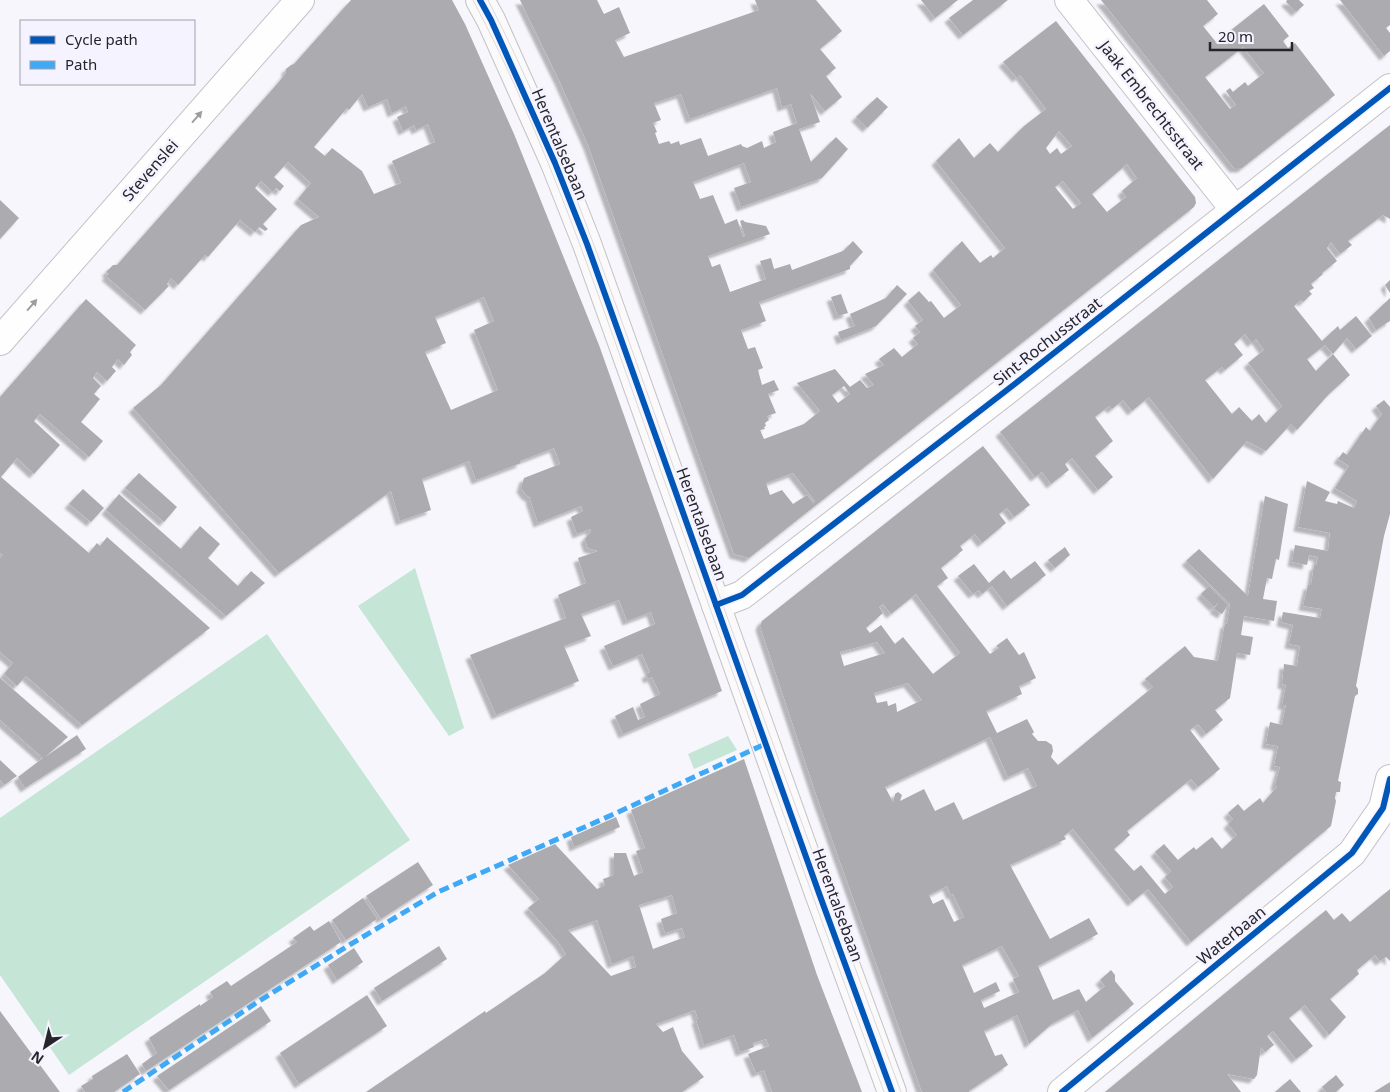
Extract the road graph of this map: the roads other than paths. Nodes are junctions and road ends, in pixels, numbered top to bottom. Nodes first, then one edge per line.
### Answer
1 (300, 0) edge
2 (480, 0) edge
3 (1069, 0) edge
4 (1390, 88) edge
5 (1235, 210) junction
6 (0, 341) edge
7 (716, 605) junction
8 (1390, 779) edge
9 (892, 1092) edge
10 (1062, 1092) edge

6 -> 1 street, Stevenslei
2 - 7 street, Herentalsebaan
3 - 5 street, Jaak Embrechtsstraat
4 - 5 street, Sint-Rochusstraat
5 - 7 street, Sint-Rochusstraat
7 - 9 street, Herentalsebaan
8 - 10 street, Waterbaan

